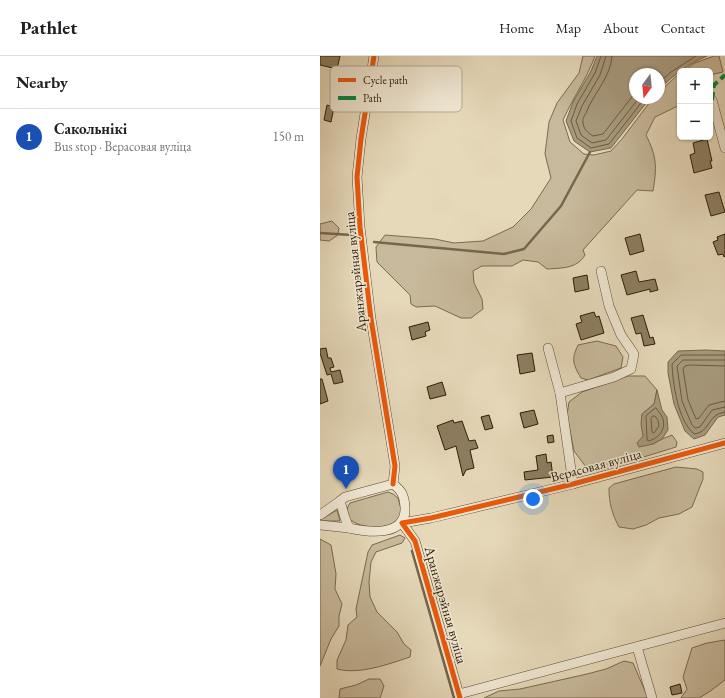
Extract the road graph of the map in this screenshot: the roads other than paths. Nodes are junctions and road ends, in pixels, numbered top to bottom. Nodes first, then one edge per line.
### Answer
1 (374, 56) edge
2 (372, 66) edge
3 (713, 104) edge
4 (365, 112) edge
5 (725, 148) edge
6 (601, 271) dead end
7 (548, 348) dead end
8 (560, 392) junction
9 (725, 443) edge
10 (393, 484) junction
11 (573, 484) junction
12 (340, 501) junction
13 (320, 515) edge
14 (402, 523) junction
15 (320, 525) edge
16 (348, 528) junction
17 (725, 623) edge
18 (637, 647) junction
19 (460, 696) edge
20 (652, 698) edge

1 - 2 street, Аранжарэйная вуліца
3 - 5 street
4 - 10 street, Аранжарэйная вуліца
6 - 8 street
7 - 8 street
8 - 11 street
9 - 11 street, Верасовая вуліца
10 - 12 street
10 - 14 street
11 - 14 street, Верасовая вуліца
12 - 13 street
12 - 16 street
14 - 16 street, Верасовая вуліца
14 - 19 street, Аранжарэйная вуліца
15 - 16 street, Верасовая вуліца
17 - 18 street
18 - 19 street
18 - 20 street

